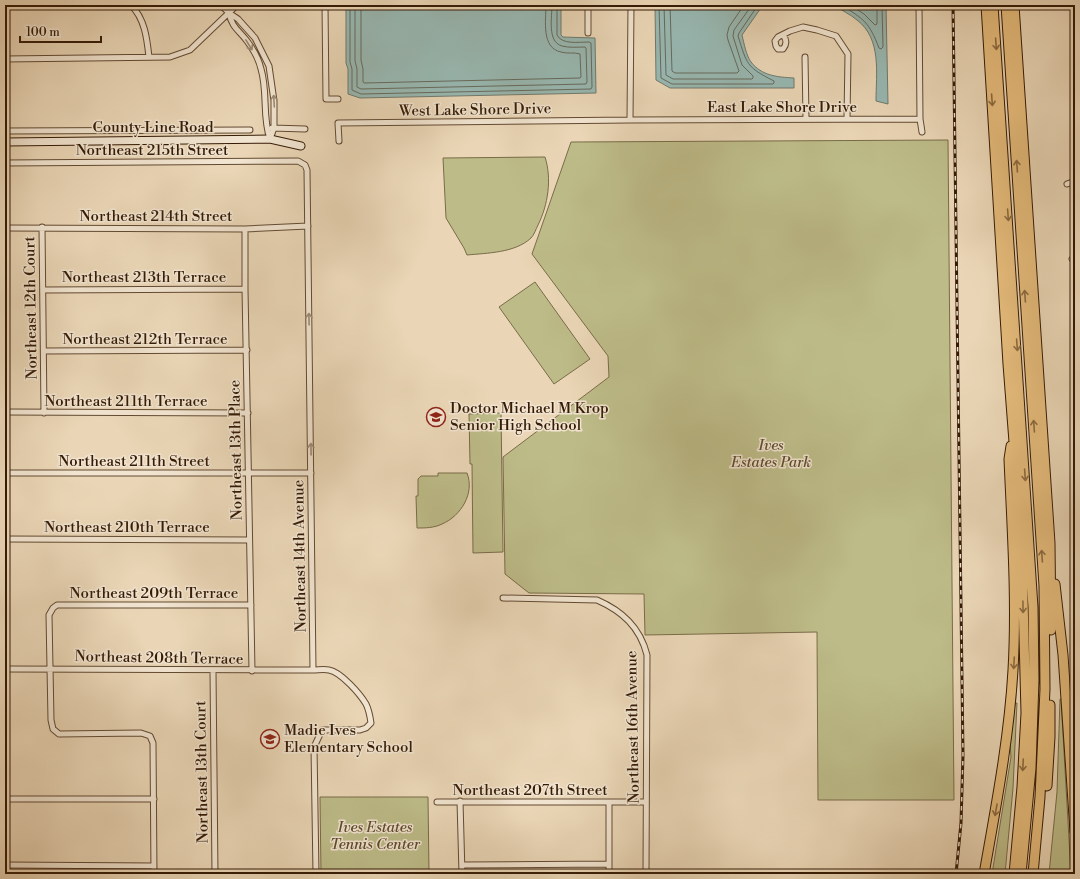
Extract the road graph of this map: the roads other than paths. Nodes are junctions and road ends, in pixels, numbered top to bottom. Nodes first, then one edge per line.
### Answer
1 (131, 5) edge
2 (221, 5) edge
3 (237, 5) edge
4 (325, 5) edge
5 (588, 5) edge
6 (631, 5) edge
7 (919, 5) edge
8 (986, 5) edge
9 (994, 5) edge
10 (1006, 5) edge
11 (1014, 5) edge
12 (1074, 5) edge
13 (229, 13) junction
14 (588, 33) dead end
15 (783, 35) dead end
16 (149, 57) junction
17 (805, 57) dead end
18 (5, 59) edge
19 (1075, 86) edge
20 (338, 99) dead end
21 (806, 119) junction
22 (847, 119) junction
23 (920, 119) junction
24 (630, 120) junction
25 (266, 128) junction
26 (274, 128) junction
27 (305, 128) dead end
28 (250, 130) dead end
29 (5, 132) edge
30 (922, 132) dead end
31 (270, 139) junction
32 (339, 141) dead end
33 (5, 142) edge
34 (301, 146) dead end
35 (298, 161) joint
36 (5, 163) edge
37 (1075, 182) edge
38 (1067, 184) dead end
39 (308, 226) junction
40 (5, 228) edge
41 (42, 228) junction
42 (245, 229) junction
43 (245, 289) junction
44 (42, 290) junction
45 (247, 350) junction
46 (44, 351) junction
47 (5, 412) edge
48 (248, 412) junction
49 (44, 413) junction
50 (1013, 429) junction
51 (5, 473) edge
52 (249, 473) junction
53 (311, 473) junction
54 (5, 539) edge
55 (250, 540) junction
56 (1050, 543) junction
57 (502, 598) dead end
58 (251, 605) junction
59 (50, 668) junction
60 (5, 669) edge
61 (313, 670) junction
62 (213, 671) junction
63 (252, 671) junction
64 (5, 799) edge
65 (154, 800) junction
66 (460, 801) junction
67 (437, 802) dead end
68 (610, 802) junction
69 (646, 802) junction
70 (1075, 832) edge
71 (609, 864) junction
72 (5, 865) edge
73 (462, 865) junction
74 (154, 866) junction
75 (154, 874) edge
76 (216, 874) edge
77 (316, 874) edge
78 (462, 874) edge
79 (609, 874) edge
80 (646, 874) edge
81 (984, 874) edge
82 (1014, 874) edge
83 (1022, 874) edge
84 (1033, 874) edge
85 (1038, 874) edge

1 - 16 street
2 - 13 street
3 - 13 street
4 - 20 street
5 - 14 street
6 - 24 street
7 - 23 street
8 -> 50 highway
9 -> 83 highway
84 -> 10 highway
11 - 56 highway
12 - 19 street
13 - 16 street
13 -> 25 street
26 -> 13 street
15 - 22 street
16 - 18 street
17 - 21 street
21 - 22 street, East Lake Shore Drive
21 - 24 street, East Lake Shore Drive
22 - 23 street, East Lake Shore Drive
23 - 30 street
24 - 32 street, West Lake Shore Drive
25 - 26 street
25 - 31 street
26 - 27 street
26 - 31 street
28 - 29 street
31 - 33 street, County Line Road
31 - 34 street, County Line Road
35 - 36 street, Northeast 215th Street
35 - 39 street, Northeast 14th Avenue
37 - 38 street
39 - 42 street, Northeast 214th Street
53 -> 39 street, Northeast 14th Avenue
40 - 41 street, Northeast 214th Street
41 - 42 street, Northeast 214th Street
41 - 44 street, Northeast 12th Court
42 - 43 street, Northeast 13th Place
43 - 44 street, Northeast 213th Terrace
43 - 45 street, Northeast 13th Place
44 - 46 street, Northeast 12th Court
45 - 46 street, Northeast 212th Terrace
45 - 48 street, Northeast 13th Place
46 - 49 street, Northeast 12th Court
47 - 49 street, Northeast 211th Terrace
48 - 49 street, Northeast 211th Terrace
48 - 52 street, Northeast 13th Place
50 -> 81 highway
50 -> 82 highway
51 - 52 street, Northeast 211th Street
52 - 53 street, Northeast 211th Street
52 - 55 street, Northeast 13th Place
53 - 61 street, Northeast 14th Avenue
54 - 55 street, Northeast 210th Terrace
55 - 58 street, Northeast 13th Place
56 - 70 highway
56 - 85 highway
57 - 69 street, Northeast 16th Avenue
58 - 59 street, Northeast 209th Terrace
58 - 63 street, Northeast 13th Place
59 - 60 street, Northeast 208th Terrace
59 - 62 street, Northeast 208th Terrace
59 - 65 street
61 - 63 street, Northeast 208th Terrace
61 - 77 street
62 - 63 street, Northeast 208th Terrace
62 - 76 street, Northeast 13th Court
64 - 65 street
65 - 74 street
66 - 67 street, Northeast 207th Street
66 - 68 street, Northeast 207th Street
66 - 73 street
68 - 69 street, Northeast 207th Street
68 - 71 street
69 - 80 street, Northeast 16th Avenue
71 - 73 street
71 - 79 street
72 - 74 street
73 - 78 street
74 - 75 street

